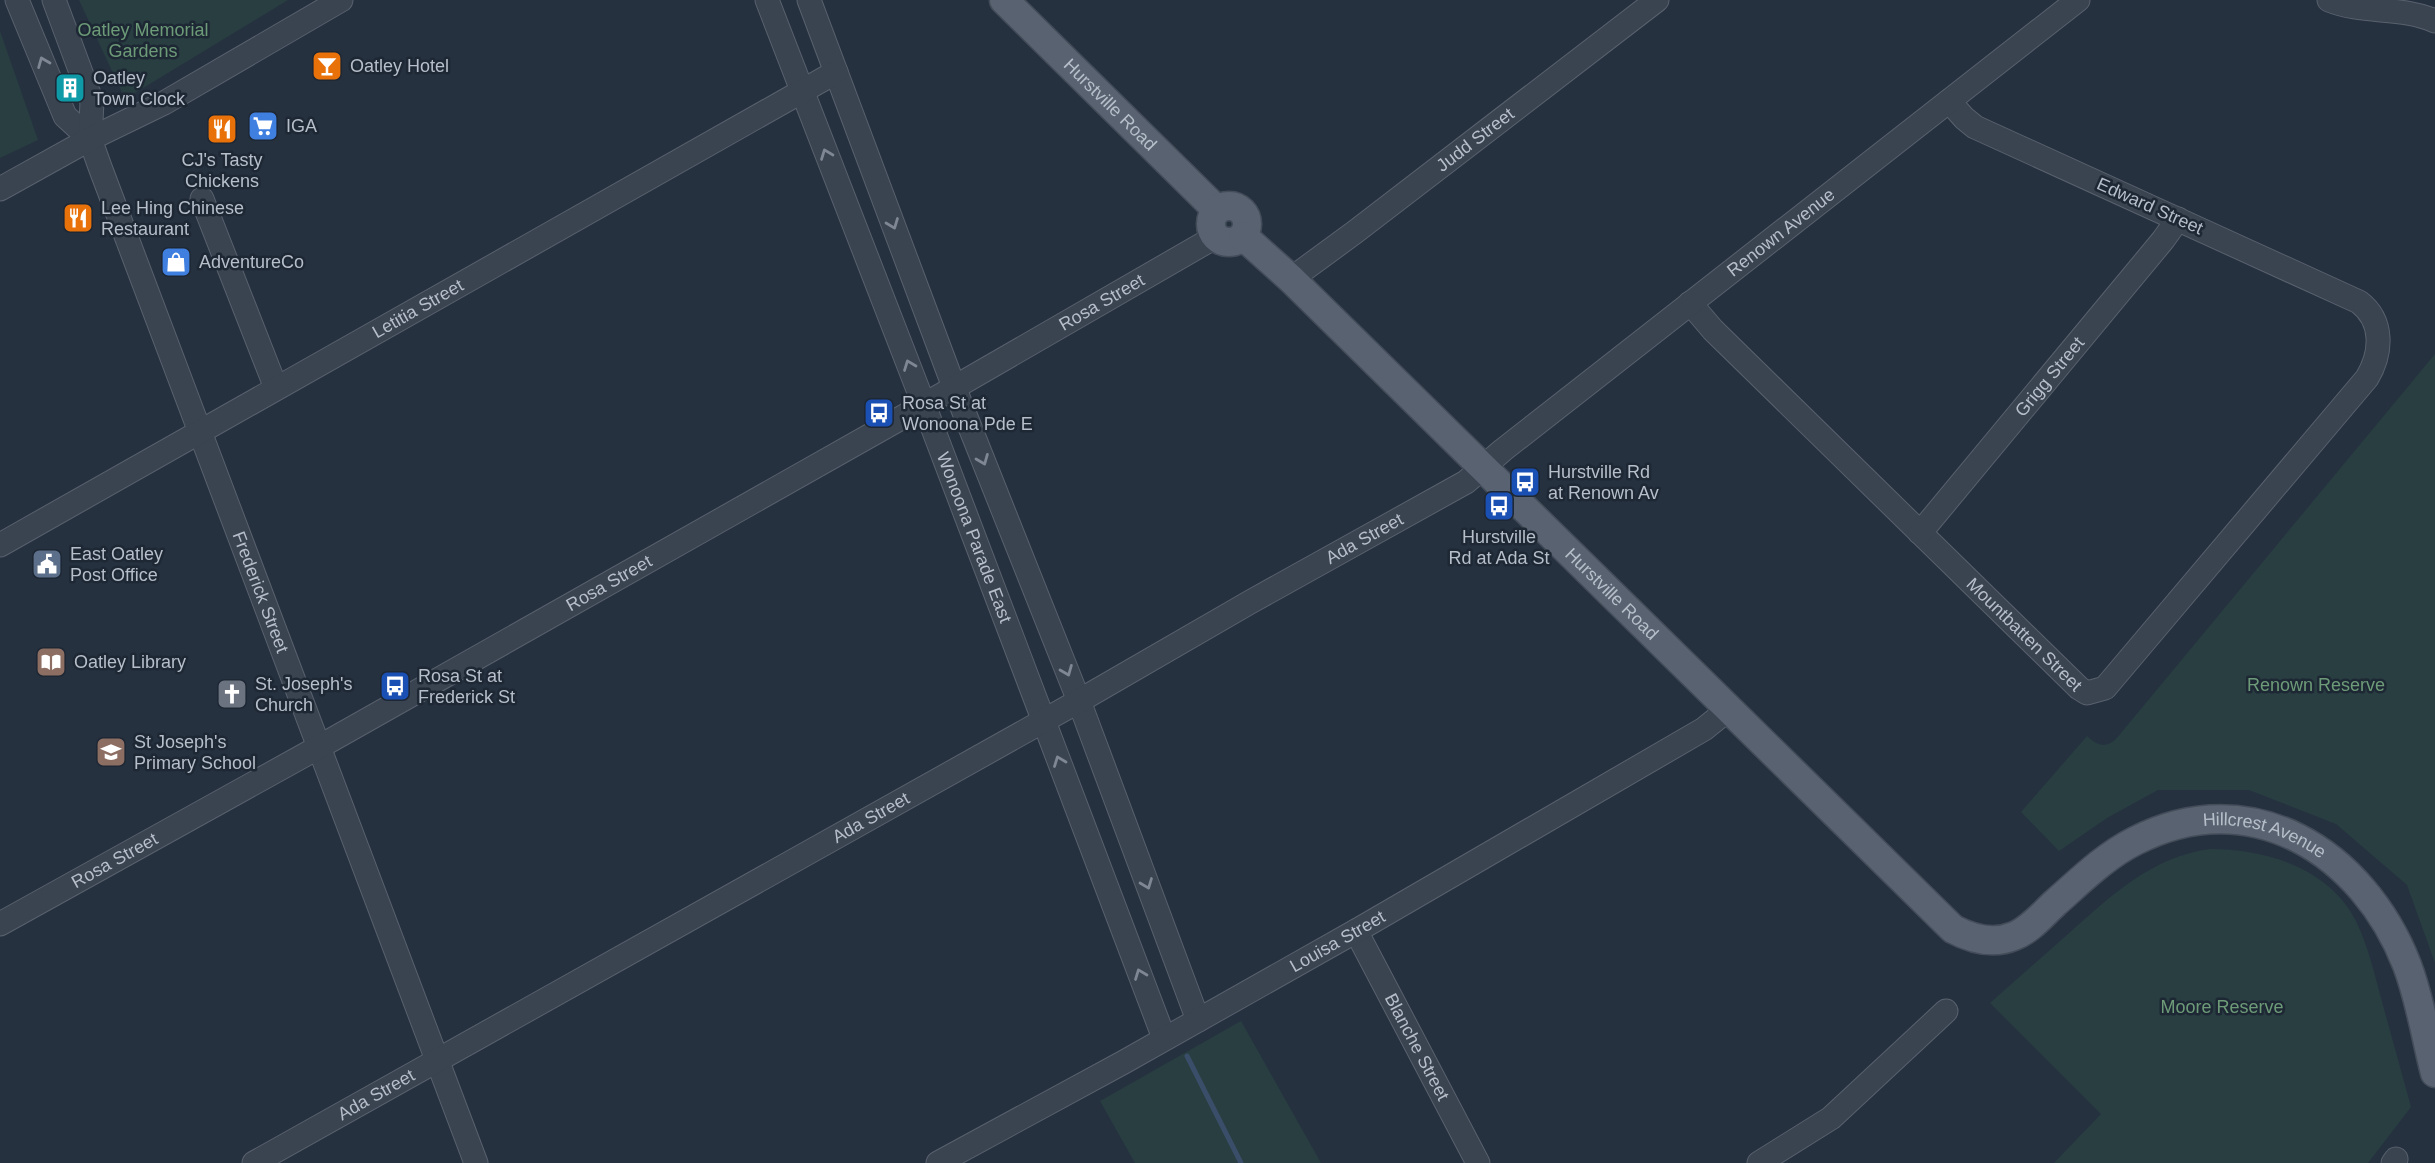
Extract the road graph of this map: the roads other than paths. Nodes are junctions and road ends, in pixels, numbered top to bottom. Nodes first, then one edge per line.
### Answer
1 (17, 0) edge
2 (54, 0) edge
3 (341, 0) edge
4 (767, 0) edge
5 (809, 0) edge
6 (1004, 0) edge
7 (1657, 0) edge
8 (2078, 0) edge
9 (2329, 0) edge
10 (2435, 21) edge
11 (836, 72) junction
12 (801, 91) junction
13 (1948, 102) junction
14 (90, 139) junction
15 (0, 189) edge
16 (202, 199) dead end
17 (2178, 219) junction
18 (1225, 227) junction
19 (1291, 279) junction
20 (2359, 302) joint
21 (1690, 303) junction
22 (954, 387) junction
23 (276, 388) junction
24 (924, 405) junction
25 (199, 433) junction
26 (1483, 466) junction
27 (1920, 533) junction
28 (0, 545) edge
29 (1079, 701) junction
30 (1730, 708) junction
31 (1044, 721) junction
32 (318, 747) junction
33 (0, 924) edge
34 (1356, 931) junction
35 (1988, 941) joint
36 (1945, 1011) dead end
37 (1198, 1020) junction
38 (1164, 1038) junction
39 (437, 1060) junction
40 (2435, 1073) edge
41 (976, 1154) edge
42 (254, 1163) edge
43 (476, 1163) edge
44 (938, 1163) edge
45 (1478, 1163) edge
46 (1759, 1163) edge

14 -> 1 street, Frederick Street
2 - 14 street, Frederick Street
3 - 14 street
4 - 12 street, Wonoona Parade East
5 - 11 street, Wonoona Parade East
6 - 18 main road, Hurstville Road
7 - 19 street, Judd Street
8 - 13 street, Renown Avenue
9 - 10 street
11 - 12 street, Letitia Street
11 -> 22 street, Wonoona Parade East
12 - 23 street, Letitia Street
24 -> 12 street, Wonoona Parade East
13 - 17 street, Edward Street
13 - 21 street, Renown Avenue
14 - 15 street
14 - 25 street, Frederick Street
16 - 23 street
17 - 20 street, Edward Street
17 - 27 street, Grigg Street
18 - 19 main road, Hurstville Road
18 - 22 street, Rosa Street
19 - 26 main road, Hurstville Road
20 - 27 street, Mountbatten Street
21 - 26 street, Renown Avenue
21 - 27 street, Mountbatten Street
22 - 24 street, Rosa Street
22 -> 29 street, Wonoona Parade East
23 - 25 street, Letitia Street
24 - 31 street, Wonoona Parade East
24 - 32 street, Rosa Street
25 - 28 street, Letitia Street
25 - 32 street, Frederick Street
26 - 29 street, Ada Street
26 - 30 main road, Hurstville Road
29 - 31 street, Ada Street
29 -> 37 street, Wonoona Parade East
30 - 34 street, Louisa Street
30 - 35 main road, Hurstville Road
38 -> 31 street, Wonoona Parade East
31 - 39 street, Ada Street
32 - 33 street, Rosa Street
32 - 39 street, Frederick Street
34 - 37 street, Louisa Street
34 - 45 street, Blanche Street
35 - 40 main road, Hillcrest Avenue
36 - 46 street
37 - 38 street, Louisa Street
38 - 41 street, Louisa Street
39 - 42 street, Ada Street
39 - 43 street, Frederick Street
41 - 44 street, Louisa Street

